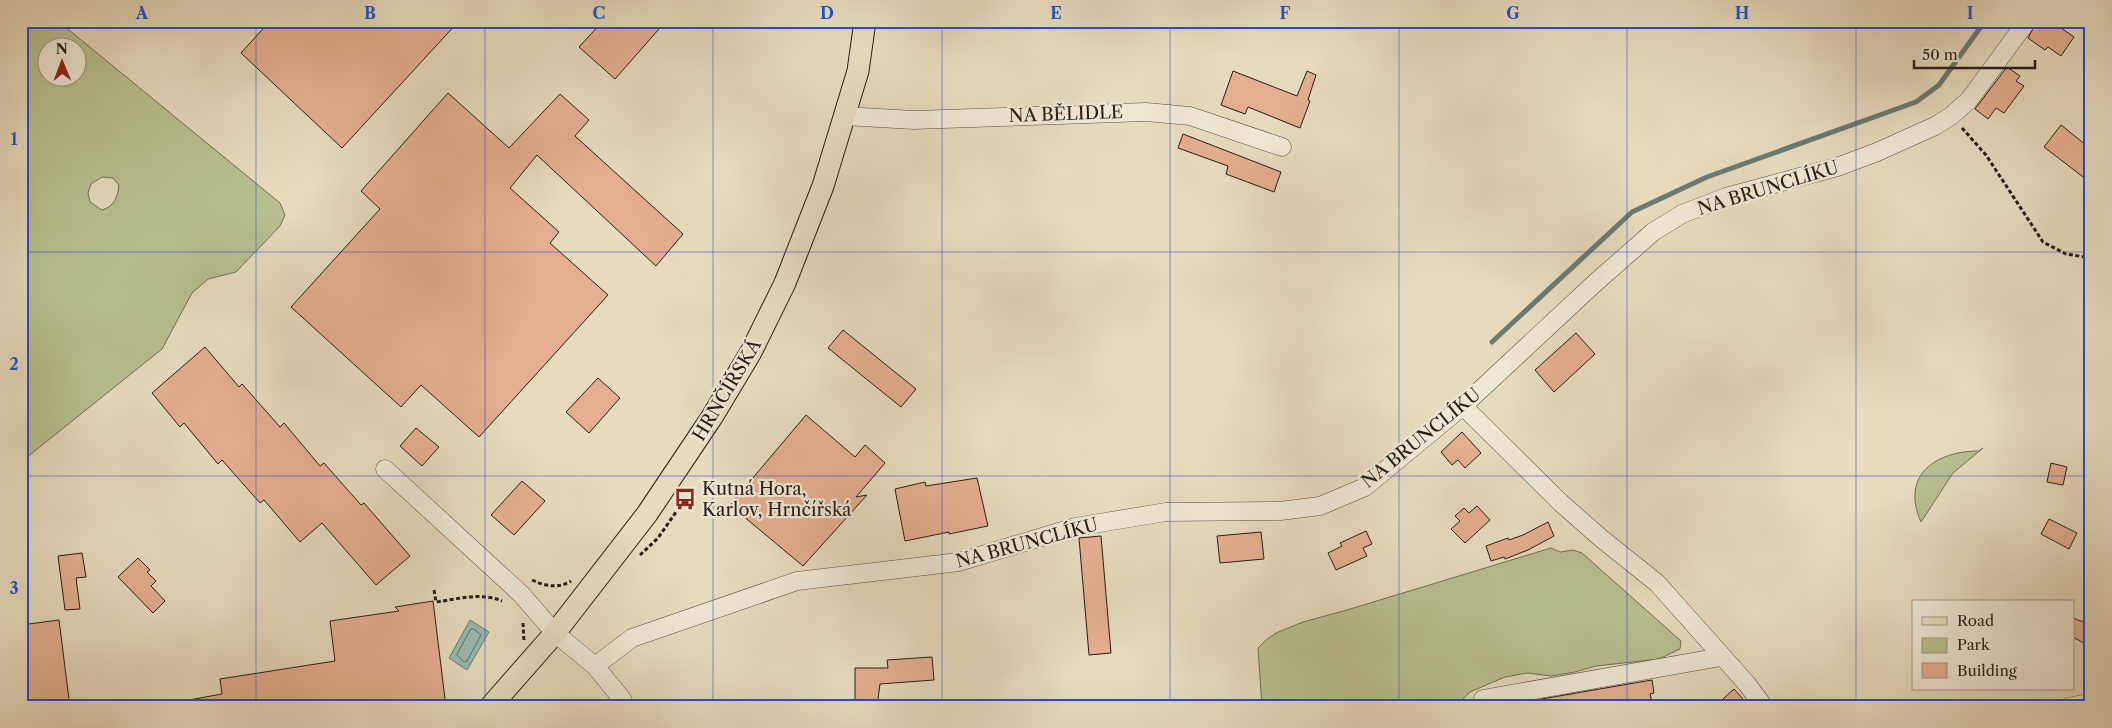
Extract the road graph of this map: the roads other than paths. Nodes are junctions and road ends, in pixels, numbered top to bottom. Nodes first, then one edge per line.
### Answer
1 (865, 21) edge
2 (2027, 21) edge
3 (844, 116) junction
4 (1282, 147) dead end
5 (1462, 406) junction
6 (385, 469) dead end
7 (555, 633) junction
8 (1721, 657) junction
9 (595, 666) junction
10 (1483, 699) dead end
11 (2088, 704) dead end
12 (490, 707) edge
13 (625, 707) edge
14 (1764, 707) edge
15 (2068, 707) edge

1 - 3 main road, HRNČÍŘSKÁ
2 - 5 street, NA BRUNCLÍKU
3 - 4 street, NA BĚLIDLE
3 - 7 main road, HRNČÍŘSKÁ
5 - 8 street
5 - 9 street, NA BRUNCLÍKU
6 - 7 street
7 - 9 street
7 - 12 main road, HRNČÍŘSKÁ
8 - 10 street
8 - 14 street
9 - 13 street
11 - 15 street

